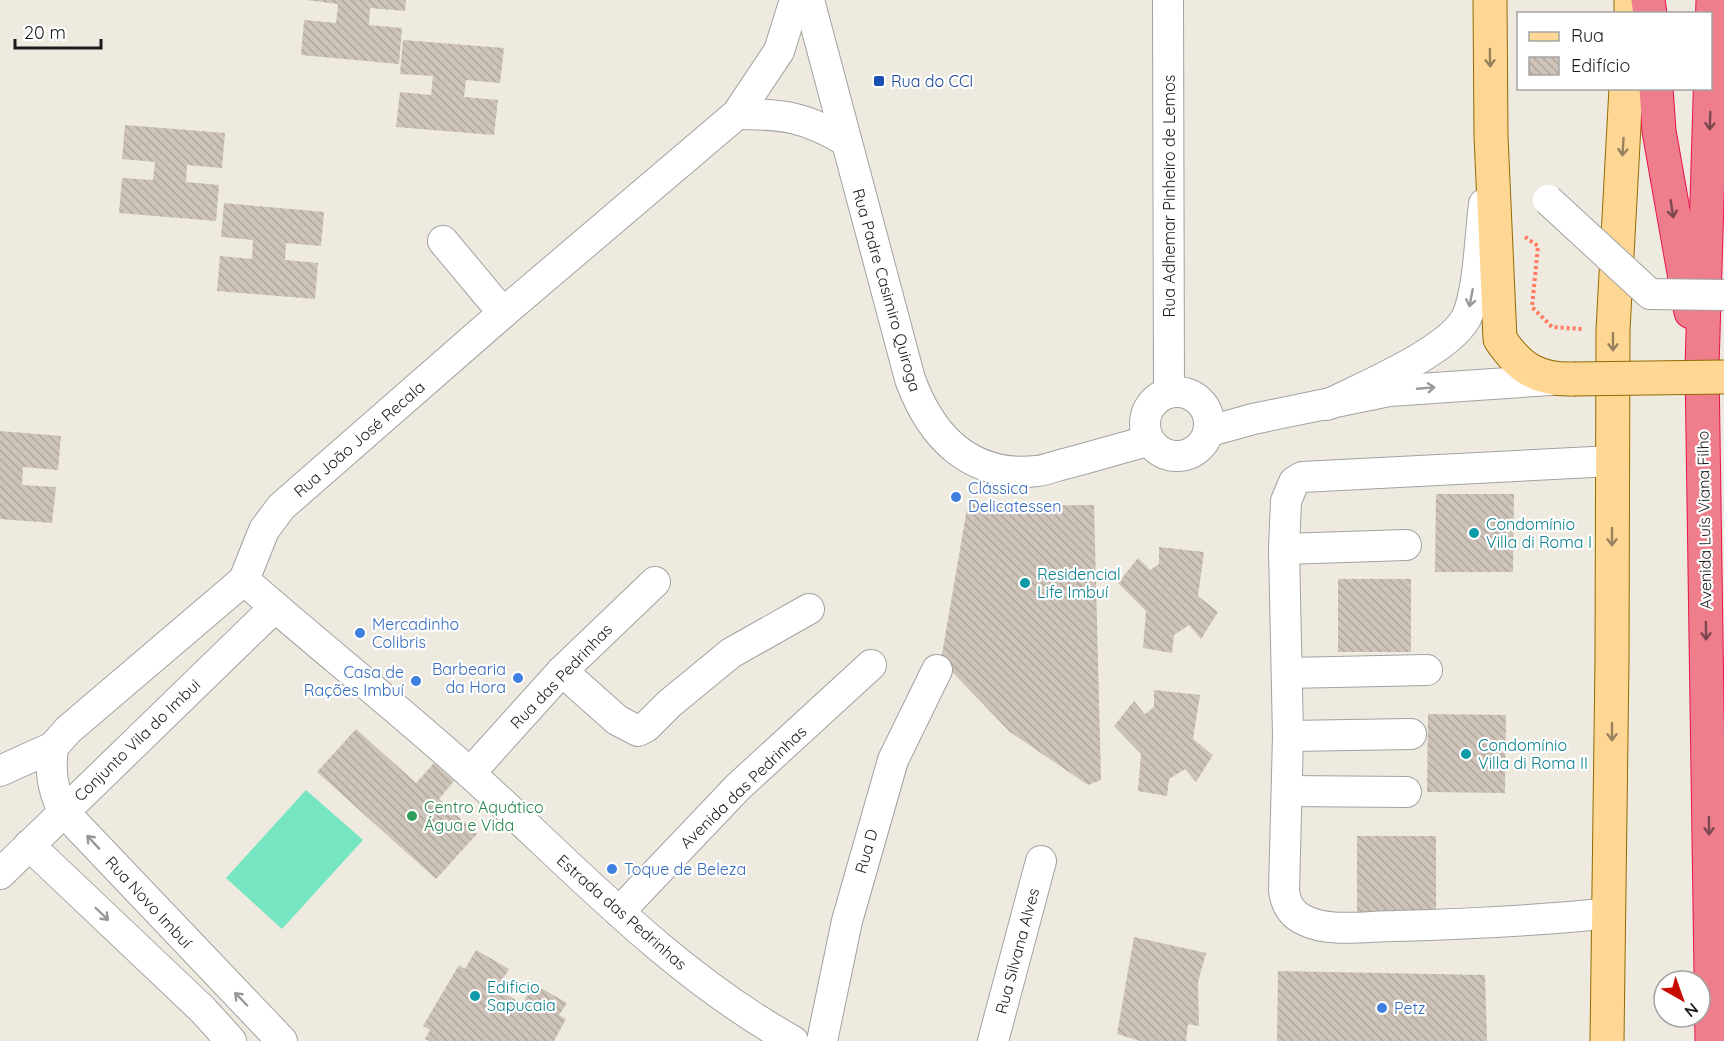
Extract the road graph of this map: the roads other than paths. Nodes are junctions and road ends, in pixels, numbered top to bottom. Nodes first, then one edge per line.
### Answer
1 (795, 0) edge
2 (810, 0) edge
3 (1168, 0) edge
4 (1713, 0) edge
5 (1492, 2) edge
6 (1626, 90) edge
7 (1656, 90) edge
8 (737, 114) junction
9 (1491, 136) junction
10 (846, 141) junction
11 (1548, 201) dead end
12 (443, 240) dead end
13 (1724, 295) edge
14 (503, 313) junction
15 (1713, 372) edge
16 (1562, 379) junction
17 (1169, 392) junction
18 (1327, 405) junction
19 (1209, 422) junction
20 (1146, 431) junction
21 (1612, 460) junction
22 (1406, 545) dead end
23 (1284, 549) junction
24 (244, 580) junction
25 (655, 582) dead end
26 (274, 607) junction
27 (809, 609) dead end
28 (871, 665) dead end
29 (937, 670) dead end
30 (1427, 670) dead end
31 (561, 671) junction
32 (1288, 673) junction
33 (1411, 734) dead end
34 (1288, 736) junction
35 (53, 747) junction
36 (0, 771) edge
37 (470, 773) junction
38 (1288, 791) junction
39 (1406, 792) dead end
40 (63, 811) junction
41 (29, 845) junction
42 (1041, 861) dead end
43 (0, 874) edge
44 (156, 910) junction
45 (619, 912) junction
46 (1610, 913) junction
47 (127, 938) junction
48 (231, 1041) edge
49 (282, 1041) edge
50 (793, 1041) edge
51 (822, 1041) edge
52 (993, 1041) edge
53 (1607, 1041) edge
54 (1712, 1041) edge

1 - 8 street, Rua João José Recala
2 - 10 street, Rua Padre Casimiro Quiroga
3 - 17 street, Rua Adhemar Pinheiro de Lemos
4 -> 15 highway, Avenida Luís Viana Filho
5 -> 9 main road
6 -> 21 main road
7 -> 15 highway
8 - 10 street
8 - 14 street, Rua João José Recala
9 - 16 main road
9 -> 18 street
10 - 20 street, Rua Padre Casimiro Quiroga
11 - 13 street, bridge
12 - 14 street
14 - 24 street, Rua João José Recala
15 - 16 main road, bridge
15 -> 54 highway, Avenida Luís Viana Filho
18 -> 16 street
17 - 19 street
17 - 20 street
18 - 19 street
19 - 20 street
21 - 23 street
21 -> 46 main road
22 - 23 street
23 - 32 street
24 - 26 street, Estrada das Pedrinhas
24 - 35 street, Rua João José Recala
25 - 31 street, Rua das Pedrinhas
26 - 37 street, Estrada das Pedrinhas
26 - 40 street, Conjunto Vila do Imbui
27 - 31 street
28 - 45 street, Avenida das Pedrinhas
29 - 51 street, Rua D
30 - 32 street
31 - 37 street, Rua das Pedrinhas
32 - 34 street
33 - 34 street
34 - 38 street
35 - 36 street, Rua João José Recala
35 - 40 street, Rua Novo Imbuí
37 - 45 street, Estrada das Pedrinhas
38 - 39 street
38 - 46 street
40 - 41 street, Conjunto Vila do Imbui
44 -> 40 street, Rua Novo Imbuí
41 - 43 street, Conjunto Vila do Imbui
41 -> 47 street
42 - 52 street, Rua Silvana Alves
44 - 47 street
49 -> 44 street, Rua Novo Imbuí
45 - 50 street, Estrada das Pedrinhas
46 - 53 main road
47 - 48 street

